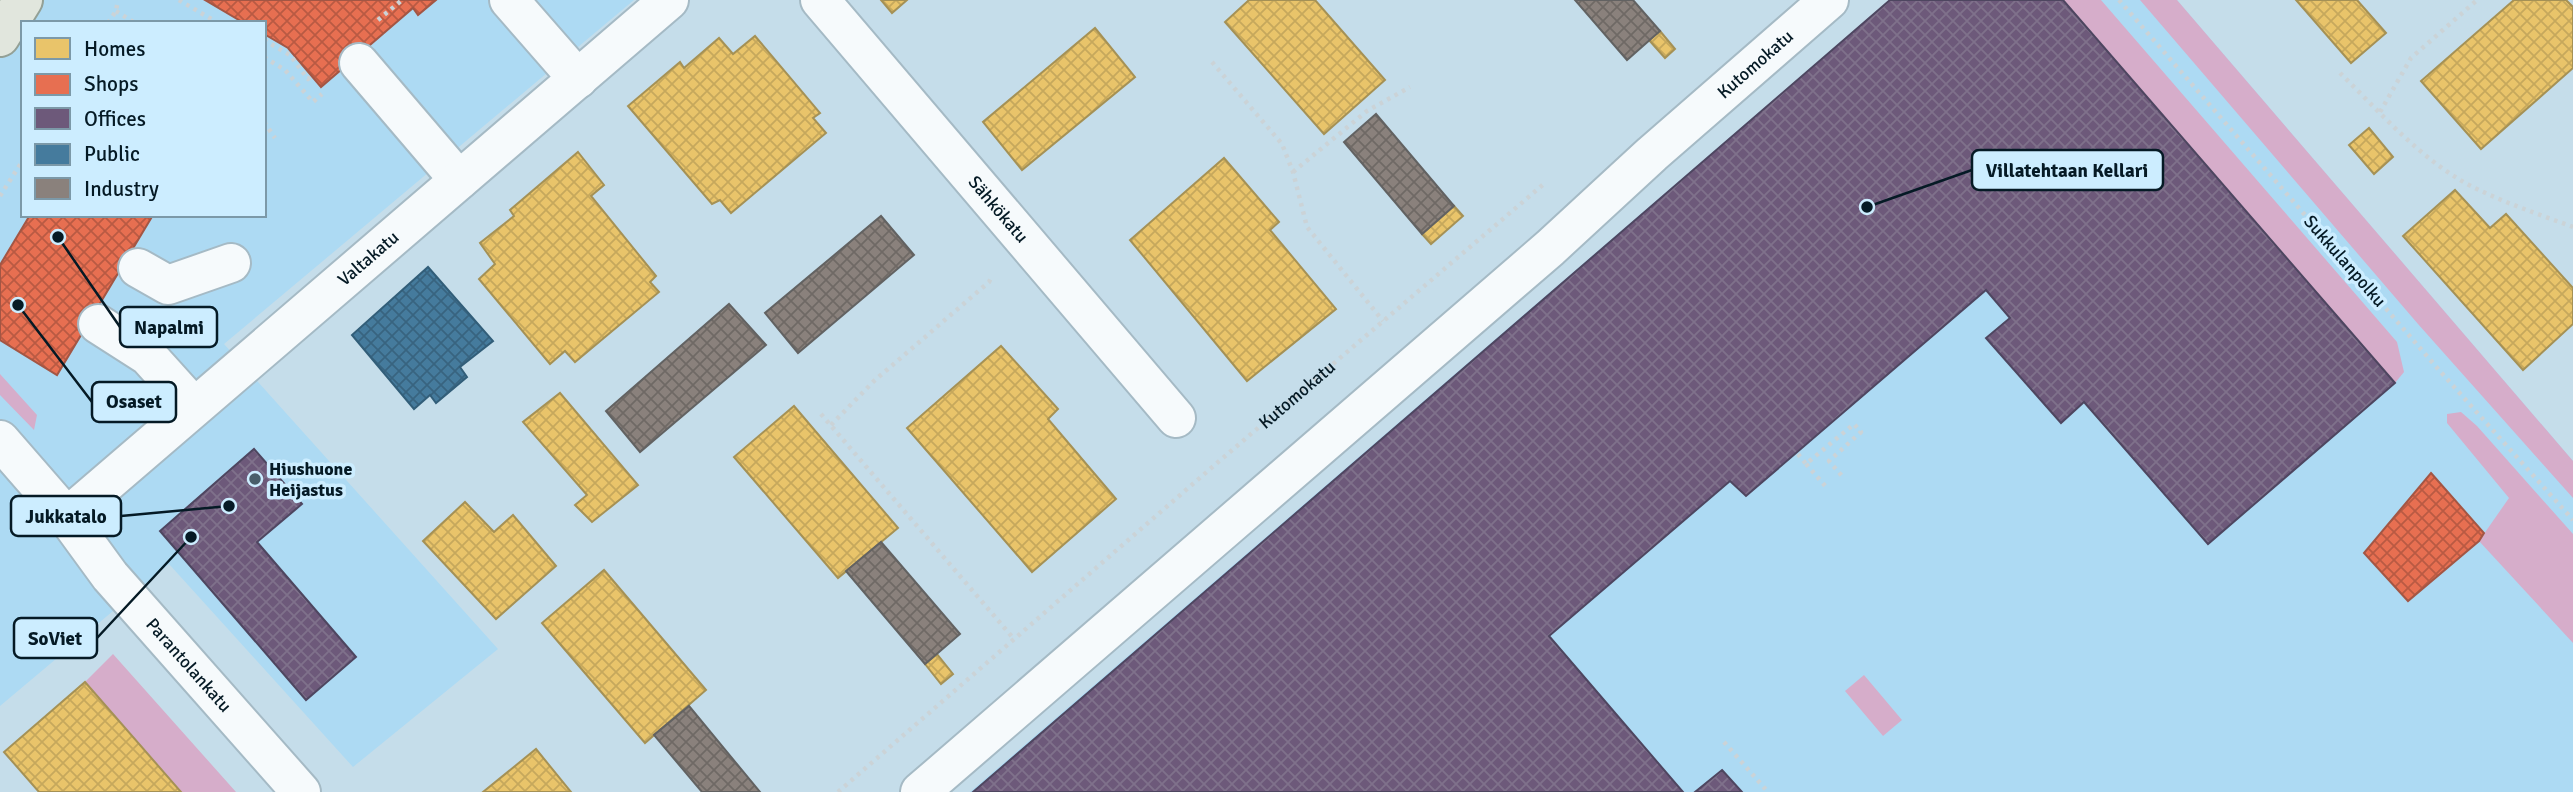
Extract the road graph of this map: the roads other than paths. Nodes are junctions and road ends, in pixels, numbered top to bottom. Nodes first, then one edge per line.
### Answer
1 (23, 0) edge
2 (509, 0) edge
3 (668, 0) edge
4 (820, 0) edge
5 (1829, 0) edge
6 (0, 37) edge
7 (359, 63) dead end
8 (578, 79) junction
9 (459, 180) junction
10 (231, 263) dead end
11 (138, 268) dead end
12 (98, 324) dead end
13 (194, 407) junction
14 (1176, 418) dead end
15 (0, 440) edge
16 (67, 517) junction
17 (301, 792) edge
18 (920, 792) edge

1 - 6 main road
2 - 8 street
3 - 8 street, Valtakatu
4 - 14 street, Sähkökatu
5 - 18 street, Kutomokatu
7 - 9 street
8 - 9 street, Valtakatu
9 - 13 street, Valtakatu
10 - 11 street
12 - 13 street
13 - 16 street, Valtakatu
15 - 16 street, Parantolankatu
16 - 17 street, Parantolankatu

